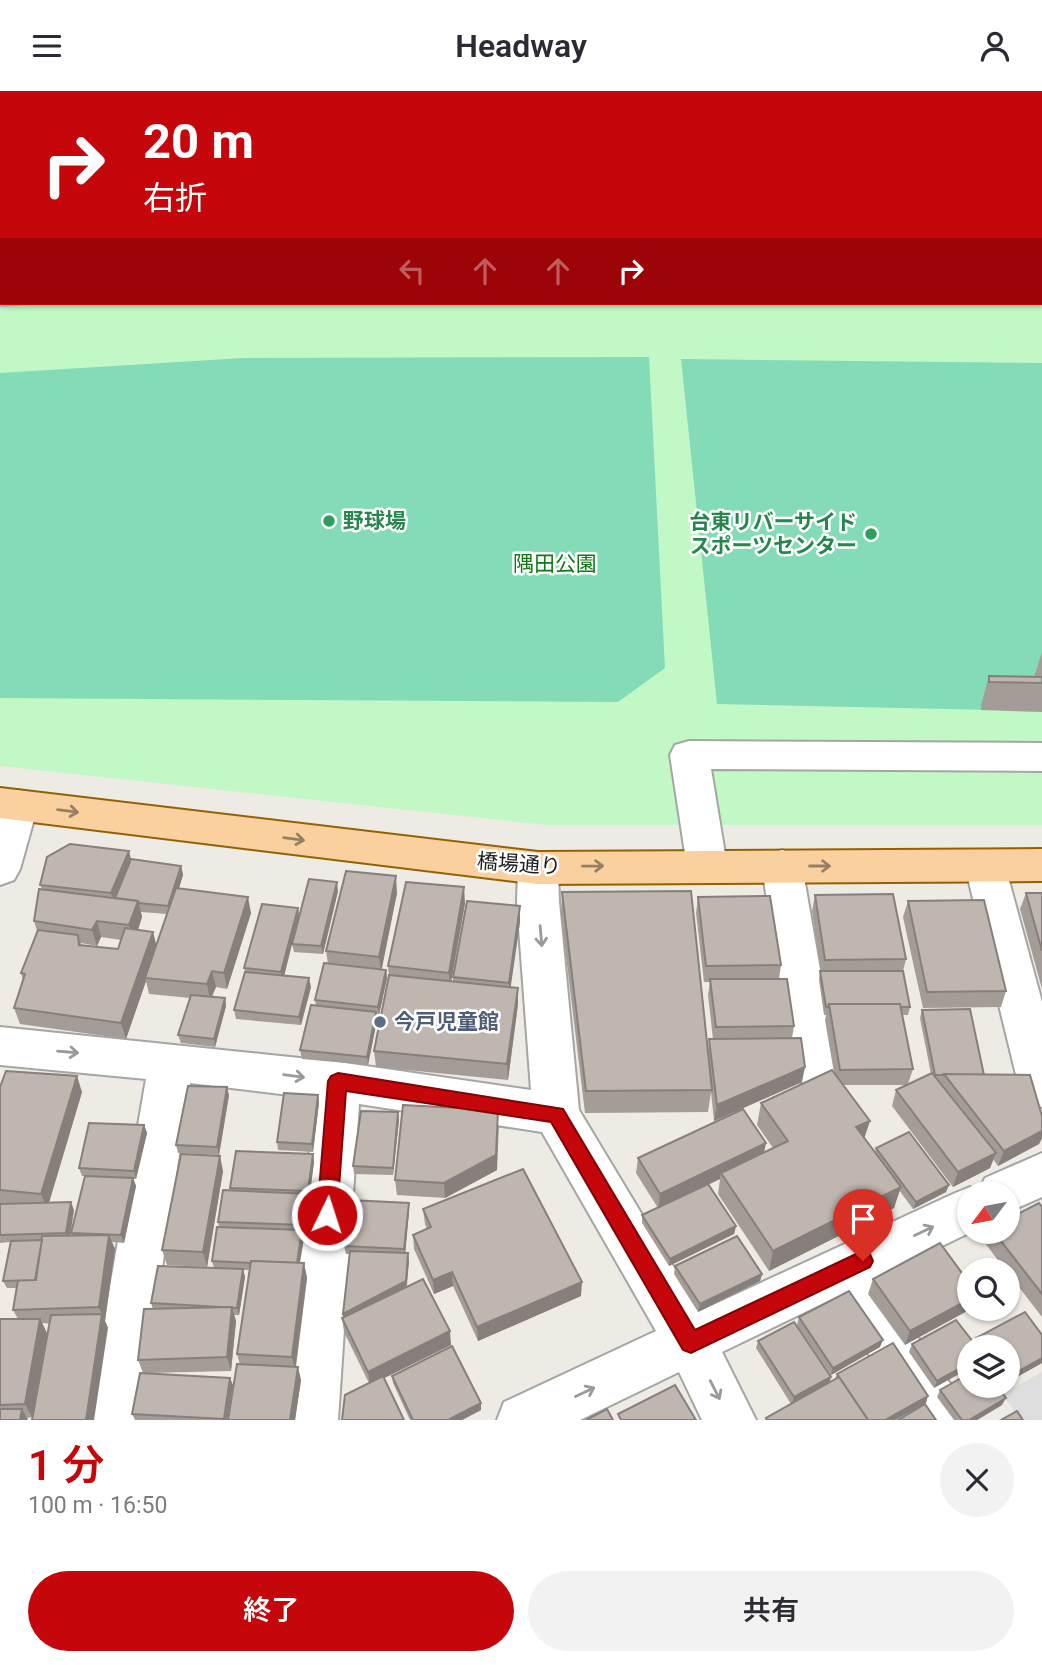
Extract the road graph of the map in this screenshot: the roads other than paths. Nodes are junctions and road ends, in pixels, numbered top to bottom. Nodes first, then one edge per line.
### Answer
1 (1042, 757) edge
2 (9, 804) edge
3 (1042, 865) edge
4 (708, 866) junction
5 (782, 866) junction
6 (985, 866) junction
7 (538, 868) junction
8 (0, 869) edge
9 (0, 1046) edge
10 (171, 1062) junction
11 (814, 1067) dead end
12 (338, 1081) junction
13 (1042, 1087) edge
14 (556, 1114) junction
15 (1042, 1174) edge
16 (1020, 1184) edge
17 (957, 1215) edge
18 (842, 1271) junction
19 (691, 1343) junction
20 (113, 1420) edge
21 (312, 1420) edge
22 (523, 1420) edge
23 (730, 1420) edge
24 (944, 1420) edge

1 - 4 street
2 -> 7 main road, 橋場通り
2 - 8 street
3 - 6 main road, 橋場通り
4 - 5 main road, 橋場通り
7 -> 4 main road, 橋場通り
5 -> 6 main road, 橋場通り
5 - 11 street
6 - 13 street
7 -> 14 street
9 -> 10 street
10 -> 12 street
10 - 20 street
12 - 14 street
12 - 21 street
14 - 19 street
15 - 16 street
18 -> 17 street
18 - 19 street
18 - 24 street
22 -> 19 street
19 -> 23 street

